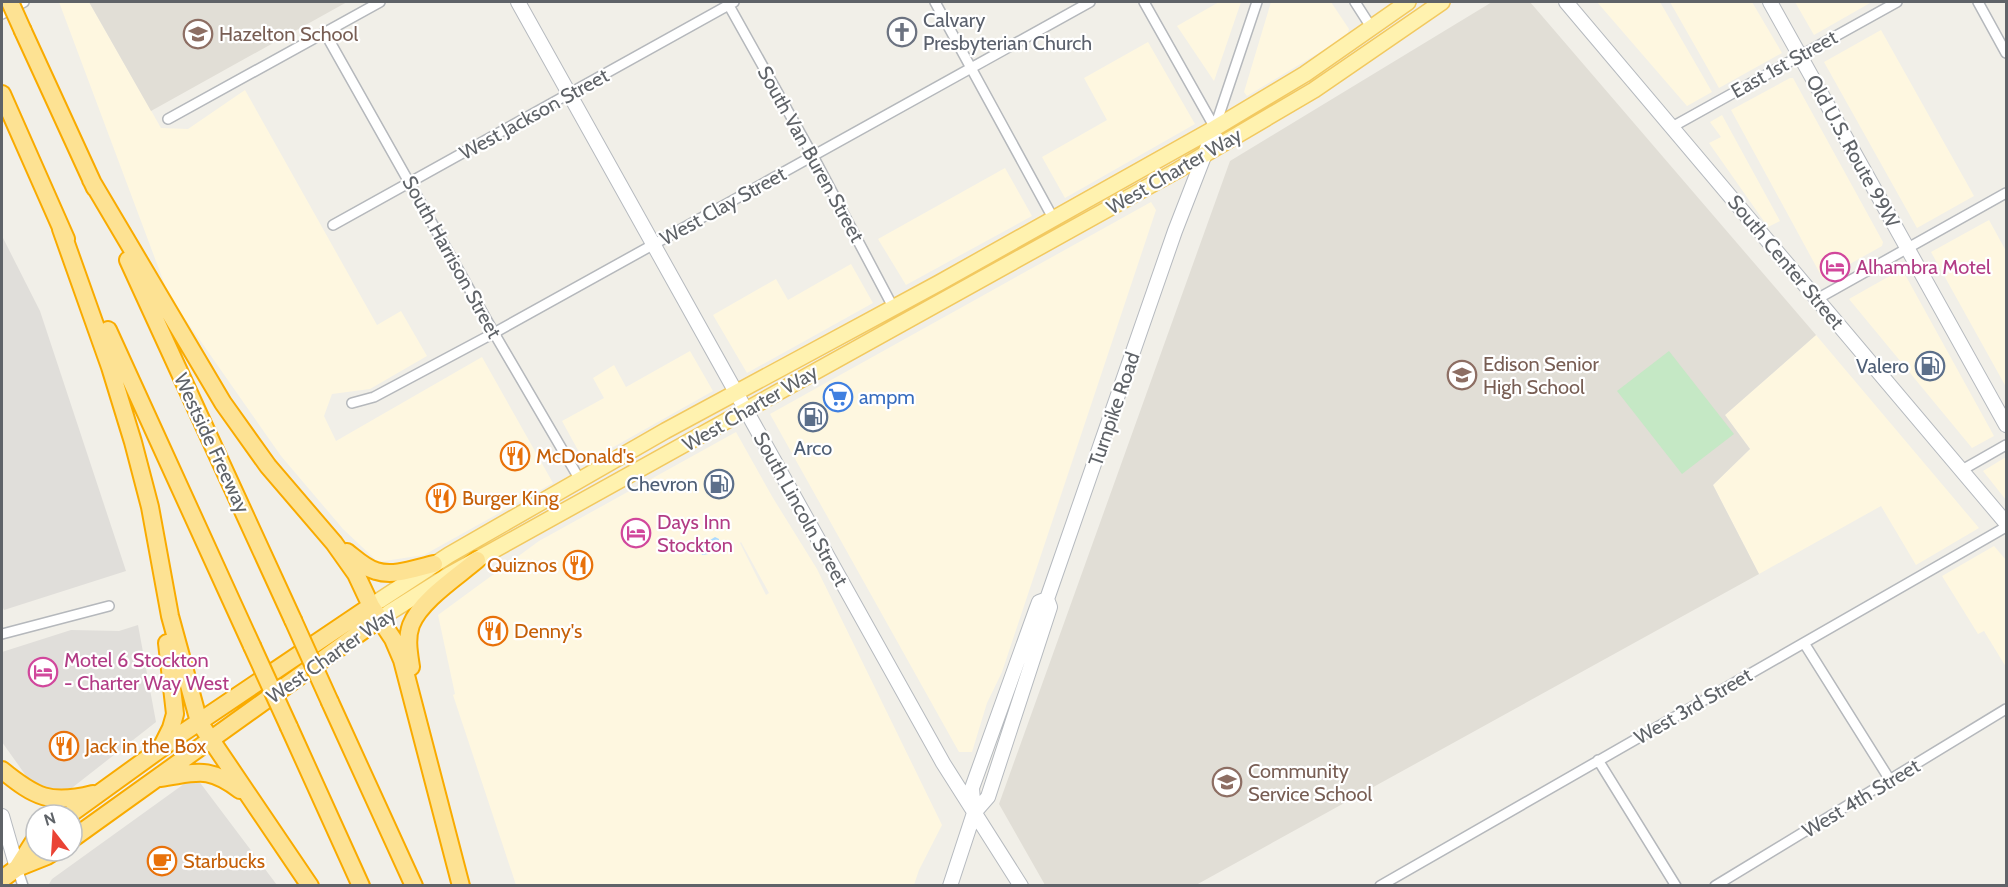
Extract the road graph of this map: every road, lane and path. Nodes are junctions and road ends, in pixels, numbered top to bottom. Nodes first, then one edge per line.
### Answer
1 (10, 2) edge
2 (24, 2) edge
3 (380, 2) edge
4 (518, 2) edge
5 (730, 2) edge
6 (935, 2) edge
7 (1090, 2) edge
8 (1144, 2) edge
9 (1257, 2) edge
10 (1355, 2) edge
11 (1408, 2) edge
12 (1442, 2) edge
13 (1566, 2) edge
14 (1770, 2) edge
15 (1897, 2) edge
16 (1978, 2) edge
17 (2, 14) edge
18 (1371, 27) junction
19 (325, 33) junction
20 (2007, 53) edge
21 (1800, 56) junction
22 (972, 67) junction
23 (2, 94) edge
24 (569, 94) junction
25 (168, 119) dead end
26 (1672, 127) junction
27 (1215, 128) junction
28 (1207, 152) junction
29 (813, 156) junction
30 (91, 180) junction
31 (410, 182) junction
32 (2007, 193) edge
33 (1053, 218) junction
34 (333, 225) dead end
35 (61, 229) junction
36 (655, 243) junction
37 (1908, 248) junction
38 (1015, 260) junction
39 (1817, 299) junction
40 (893, 307) junction
41 (495, 333) junction
42 (851, 351) junction
43 (736, 394) junction
44 (352, 403) dead end
45 (746, 411) junction
46 (2007, 425) edge
47 (2007, 445) edge
48 (1962, 470) junction
49 (580, 480) junction
50 (2007, 525) edge
51 (519, 537) junction
52 (334, 543) junction
53 (477, 560) junction
54 (434, 564) junction
55 (1047, 599) junction
56 (109, 606) dead end
57 (375, 613) junction
58 (170, 616) junction
59 (2, 634) edge
60 (1804, 643) junction
61 (2007, 709) edge
62 (199, 722) junction
63 (420, 724) junction
64 (212, 740) junction
65 (160, 750) junction
66 (1598, 760) junction
67 (2, 770) edge
68 (156, 779) junction
69 (1890, 780) junction
70 (102, 792) junction
71 (249, 797) junction
72 (84, 805) edge
73 (974, 813) junction
74 (2, 816) edge
75 (84, 830) edge
76 (24, 857) edge
77 (30, 863) edge
78 (17, 868) junction
79 (2, 879) edge
80 (23, 885) edge
81 (310, 885) edge
82 (361, 885) edge
83 (414, 885) edge
84 (461, 885) edge
85 (950, 885) edge
86 (1021, 885) edge
87 (1380, 885) edge
88 (1676, 885) edge
89 (1715, 885) edge

1 - 30 highway, Westside Freeway, bridge
2 - 17 street
3 - 19 street
4 - 24 street, South Lincoln Street
5 - 24 street, West Jackson Street
5 - 29 street, South Van Buren Street
6 - 22 street
7 - 22 street, West Clay Street
8 - 27 street
9 - 27 street, Turnpike Road
10 - 18 street
11 - 18 main road, West Charter Way
12 - 28 main road, West Charter Way
13 - 26 street, South Center Street
14 - 21 street, Old U.S. Route 99W
15 - 21 street, East 1st Street
16 - 20 street
18 - 27 main road, West Charter Way
19 - 25 street
19 - 31 street, South Harrison Street
21 - 26 street, East 1st Street
21 - 37 street, Old U.S. Route 99W
22 - 29 street, West Clay Street
22 - 33 street
23 - 35 highway
24 - 31 street, West Jackson Street
24 - 36 street, South Lincoln Street
26 - 39 street, South Center Street
27 - 28 street, Turnpike Road
27 - 33 main road, West Charter Way
28 - 38 main road, West Charter Way
28 - 55 street, Turnpike Road
29 - 36 street, West Clay Street
29 - 40 street, South Van Buren Street
30 - 52 highway
30 - 83 highway, Westside Freeway, bridge
31 - 34 street, West Jackson Street
31 - 41 street, South Harrison Street
32 - 37 street
33 - 38 main road
33 - 40 main road, West Charter Way
35 - 58 highway
35 - 82 highway, bridge
36 - 41 street, West Clay Street
36 - 43 street, South Lincoln Street
37 - 39 street
37 - 46 street, Old U.S. Route 99W
38 - 42 main road, West Charter Way
39 - 48 street, South Center Street
40 - 42 main road
40 - 43 main road, West Charter Way
41 - 44 street, West Clay Street
41 - 49 street, South Harrison Street
42 - 45 main road, West Charter Way
43 - 45 street, South Lincoln Street
43 - 49 main road, West Charter Way
45 - 51 main road, West Charter Way
45 - 73 street, South Lincoln Street
47 - 48 street
48 - 50 street, South Center Street
49 - 51 main road
49 - 54 main road, West Charter Way
50 - 60 street, West 3rd Street
51 - 53 main road, West Charter Way
52 - 54 highway
52 - 57 highway
53 - 57 main road, West Charter Way
53 - 63 highway
54 - 57 main road, West Charter Way
55 - 73 street, Turnpike Road
55 - 73 street, Turnpike Road
56 - 59 street
57 - 62 highway, West Charter Way
57 - 63 highway
57 - 64 highway, West Charter Way
58 - 62 highway
58 - 65 highway
60 - 66 street, West 3rd Street
60 - 69 street
61 - 69 street, West 4th Street
62 - 64 highway
62 - 65 highway, West Charter Way
63 - 84 highway
64 - 68 highway, West Charter Way
64 - 71 highway
65 - 70 highway, West Charter Way
66 - 87 street, West 3rd Street
66 - 88 street
67 - 70 highway
68 - 71 highway
68 - 75 highway, West Charter Way
69 - 89 street, West 4th Street
70 - 72 highway, West Charter Way
71 - 81 highway
73 - 85 street, Turnpike Road
73 - 86 street, South Lincoln Street
74 - 78 street
76 - 78 highway
77 - 78 highway
78 - 79 highway
78 - 80 street

